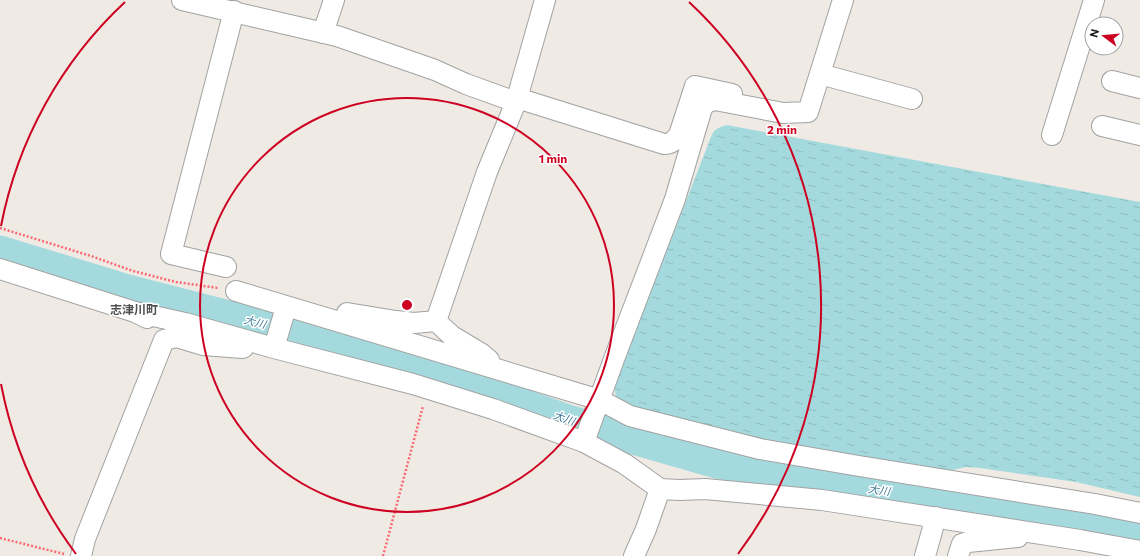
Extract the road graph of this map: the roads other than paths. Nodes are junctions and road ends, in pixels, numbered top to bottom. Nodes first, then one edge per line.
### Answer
1 (182, 0) edge
2 (334, 0) edge
3 (545, 0) edge
4 (843, 0) edge
5 (1094, 0) edge
6 (239, 8) edge
7 (323, 33) junction
8 (820, 74) junction
9 (1112, 81) dead end
10 (1140, 88) edge
11 (912, 99) dead end
12 (517, 100) junction
13 (808, 112) junction
14 (1102, 126) dead end
15 (1140, 135) edge
16 (1052, 136) dead end
17 (226, 267) dead end
18 (0, 269) edge
19 (236, 291) road end
20 (291, 310) junction
21 (135, 312) junction
22 (436, 321) junction
23 (164, 340) junction
24 (254, 342) junction
25 (274, 346) junction
26 (501, 370) junction
27 (598, 404) junction
28 (586, 439) junction
29 (660, 489) junction
30 (1140, 514) edge
31 (936, 517) junction
32 (1036, 533) junction
33 (1131, 552) edge
34 (73, 555) edge
35 (634, 556) edge
36 (925, 556) edge
37 (958, 556) edge

1 - 6 street
2 - 7 street
3 - 12 street
4 - 8 street
5 - 16 street
6 - 7 street
6 - 17 street
7 - 12 street
8 - 11 street
8 - 13 street
9 - 10 street
12 - 13 street
12 - 22 street
13 - 27 street
14 - 15 street
18 - 21 street
19 - 20 street
20 - 22 street
20 - 25 street
20 - 26 street
21 - 23 street
21 - 24 street
22 - 26 street
23 - 24 street
23 - 34 street
24 - 25 street
25 - 28 street
26 - 27 street
27 - 28 street
27 - 30 street
28 - 29 street
29 - 31 street
29 - 35 street
31 - 32 street
31 - 36 street
32 - 33 street
32 - 37 street

